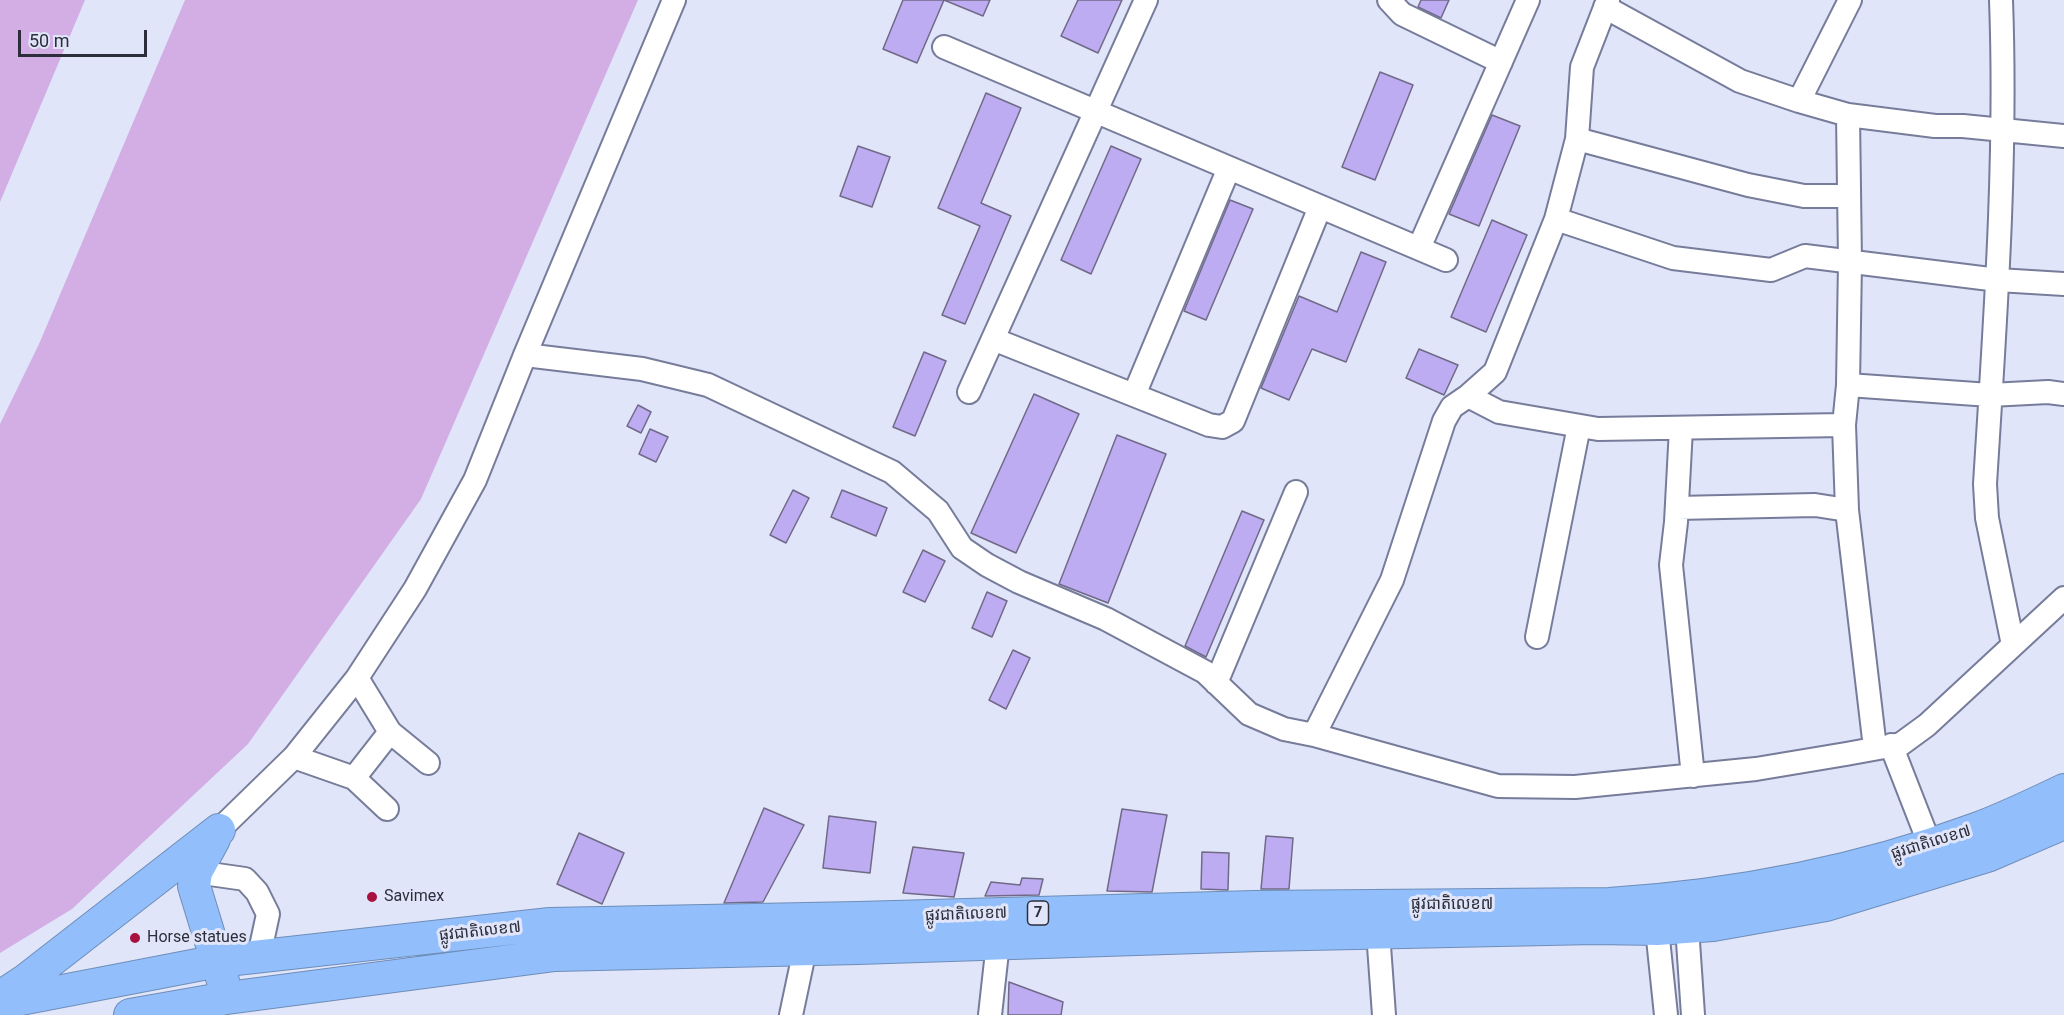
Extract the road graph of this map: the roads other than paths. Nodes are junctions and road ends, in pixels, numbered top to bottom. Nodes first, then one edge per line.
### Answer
1 (674, 0) edge
2 (1146, 0) edge
3 (1389, 0) edge
4 (1528, 0) edge
5 (1850, 0) edge
6 (2001, 0) edge
7 (1606, 3) edge
8 (944, 47) dead end
9 (1501, 62) junction
10 (1799, 101) junction
11 (1095, 112) junction
12 (1848, 115) junction
13 (2003, 132) junction
14 (2064, 136) edge
15 (1577, 139) junction
16 (1228, 168) junction
17 (1849, 196) junction
18 (1320, 207) junction
19 (1556, 219) junction
20 (1419, 248) junction
21 (1446, 260) dead end
22 (1851, 262) junction
23 (1998, 280) junction
24 (2064, 284) edge
25 (993, 339) junction
26 (525, 355) junction
27 (1848, 385) junction
28 (969, 392) dead end
29 (2064, 394) edge
30 (1134, 395) junction
31 (1990, 395) junction
32 (1468, 396) junction
33 (1844, 425) junction
34 (1579, 426) junction
35 (1681, 428) junction
36 (1296, 492) dead end
37 (1677, 508) junction
38 (1847, 510) junction
39 (2064, 598) edge
40 (1537, 637) dead end
41 (2013, 645) junction
42 (357, 678) junction
43 (1216, 683) junction
44 (390, 732) junction
45 (1314, 735) junction
46 (1883, 746) junction
47 (294, 757) junction
48 (428, 763) dead end
49 (1693, 776) junction
50 (354, 778) junction
51 (2064, 790) edge
52 (387, 809) dead end
53 (2064, 823) edge
54 (219, 830) junction
55 (1982, 843) junction
56 (1930, 844) junction
57 (196, 872) junction
58 (1257, 921) junction
59 (550, 924) junction
60 (1672, 928) junction
61 (1378, 932) junction
62 (858, 933) junction
63 (998, 943) junction
64 (805, 949) junction
65 (555, 955) junction
66 (259, 956) junction
67 (218, 962) junction
68 (0, 997) edge
69 (227, 998) junction
70 (0, 1003) edge
71 (130, 1015) edge
72 (791, 1015) edge
73 (990, 1015) edge
74 (1384, 1015) edge
75 (1666, 1015) edge
76 (1693, 1015) edge

1 - 26 street
2 - 11 street
3 - 9 street
4 - 9 street
5 - 10 street
6 - 13 street
7 - 10 street
7 - 15 street
8 - 11 street
9 - 20 street
10 - 12 street
11 - 16 street
11 - 25 street
12 - 13 street
12 - 17 street
13 - 14 street
13 - 23 street
15 - 17 street
15 - 19 street
16 - 18 street
16 - 30 street
17 - 22 street
18 - 20 street
18 - 30 street
19 - 22 street
19 - 32 street
20 - 21 street
22 - 23 street
22 - 27 street
23 - 24 street
23 - 31 street
25 - 28 street
25 - 30 street
26 - 42 street
26 - 43 street
27 - 31 street
27 - 33 street
29 - 31 street
31 - 41 street
32 - 34 street
32 - 45 street
33 - 35 street
33 - 38 street
34 - 35 street
34 - 40 street
35 - 37 street
36 - 43 street
37 - 38 street
37 - 49 street
38 - 46 street
39 - 41 street
41 - 46 street
42 - 44 street
42 - 47 street
43 - 45 street
44 - 48 street
44 - 50 street
45 - 49 street
46 - 49 street
46 - 56 street
47 - 50 street
47 - 54 street
50 - 52 street
51 - 55 highway, ផ្លូវជាតិលេខ៧ / 7
53 - 55 highway, ផ្លូវជាតិលេខ៧ / 7
54 - 57 highway
54 - 68 highway
55 - 56 highway, ផ្លូវជាតិលេខ៧ / 7
55 - 60 highway, ផ្លូវជាតិលេខ៧ / 7
56 - 58 highway, ផ្លូវជាតិលេខ៧ / 7
57 - 66 street
57 - 67 highway
58 - 61 highway, ផ្លូវជាតិលេខ៧ / 7
58 - 62 highway, ផ្លូវជាតិលេខ៧ / 7
58 - 63 highway, ផ្លូវជាតិលេខ៧ / 7
59 - 62 highway, ផ្លូវជាតិលេខ៧ / 7
59 - 65 highway
59 - 66 highway, ផ្លូវជាតិលេខ៧ / 7
60 - 61 highway, ផ្លូវជាតិលេខ៧ / 7
60 - 75 street
60 - 76 street
61 - 74 street
62 - 63 highway, ផ្លូវជាតិលេខ៧ / 7
62 - 64 highway, ផ្លូវជាតិលេខ៧ / 7
63 - 73 street
64 - 65 highway, ផ្លូវជាតិលេខ៧ / 7
64 - 72 street
65 - 69 highway, ផ្លូវជាតិលេខ៧ / 7
66 - 67 highway, ផ្លូវជាតិលេខ៧ / 7
67 - 69 highway
67 - 70 highway, ផ្លូវជាតិលេខ៧ / 7
69 - 71 highway, ផ្លូវជាតិលេខ៧ / 7

